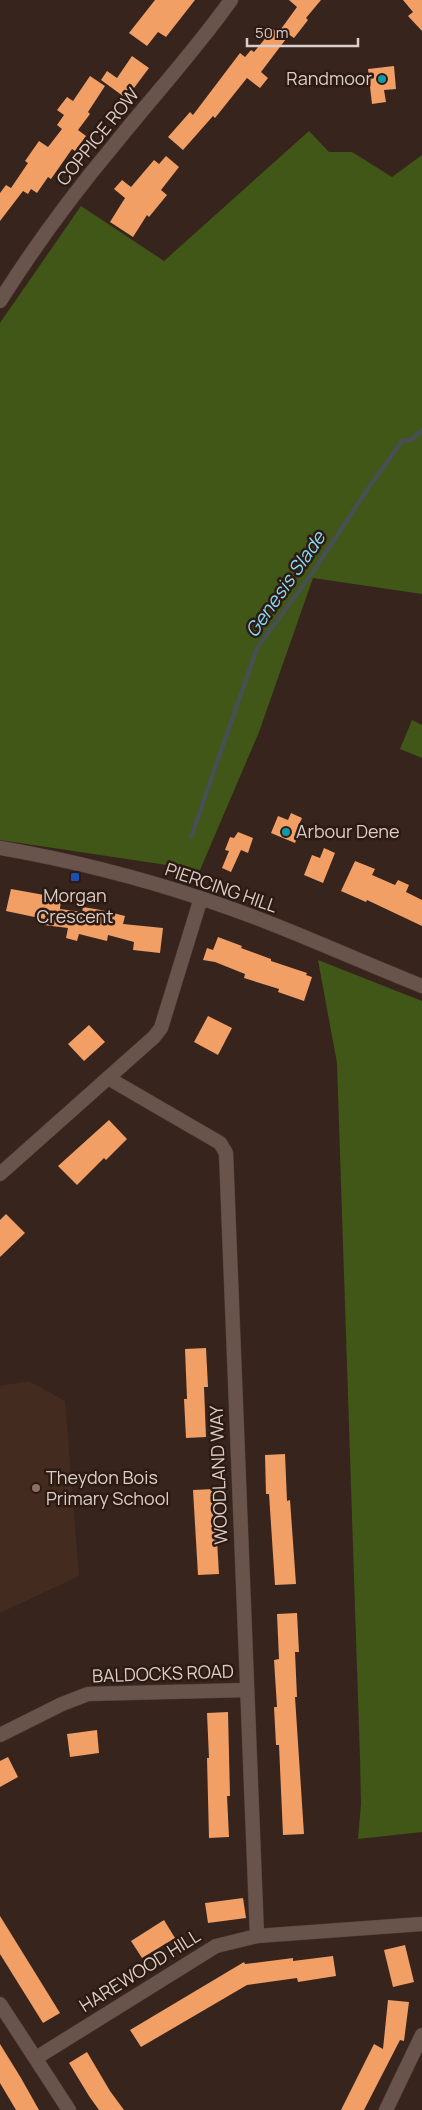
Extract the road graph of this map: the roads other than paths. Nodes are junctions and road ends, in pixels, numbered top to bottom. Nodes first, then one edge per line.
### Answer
1 (231, 0) edge
2 (0, 301) edge
3 (0, 848) edge
4 (201, 898) junction
5 (422, 986) edge
6 (108, 1078) junction
7 (0, 1174) edge
8 (246, 1690) junction
9 (0, 1734) edge
10 (422, 1924) edge
11 (258, 1936) junction
12 (0, 2004) edge
13 (422, 2034) edge
14 (36, 2058) junction
15 (69, 2110) edge
16 (386, 2110) edge

1 - 2 street, COPPICE ROW
3 - 4 street, PIERCING HILL
4 - 5 street, PIERCING HILL
4 - 6 street
6 - 7 street
6 - 8 street, WOODLAND WAY
8 - 9 street, BALDOCKS ROAD
8 - 11 street, WOODLAND WAY
10 - 11 street, HAREWOOD HILL
11 - 14 street, HAREWOOD HILL
12 - 14 street
13 - 16 street
14 - 15 street

